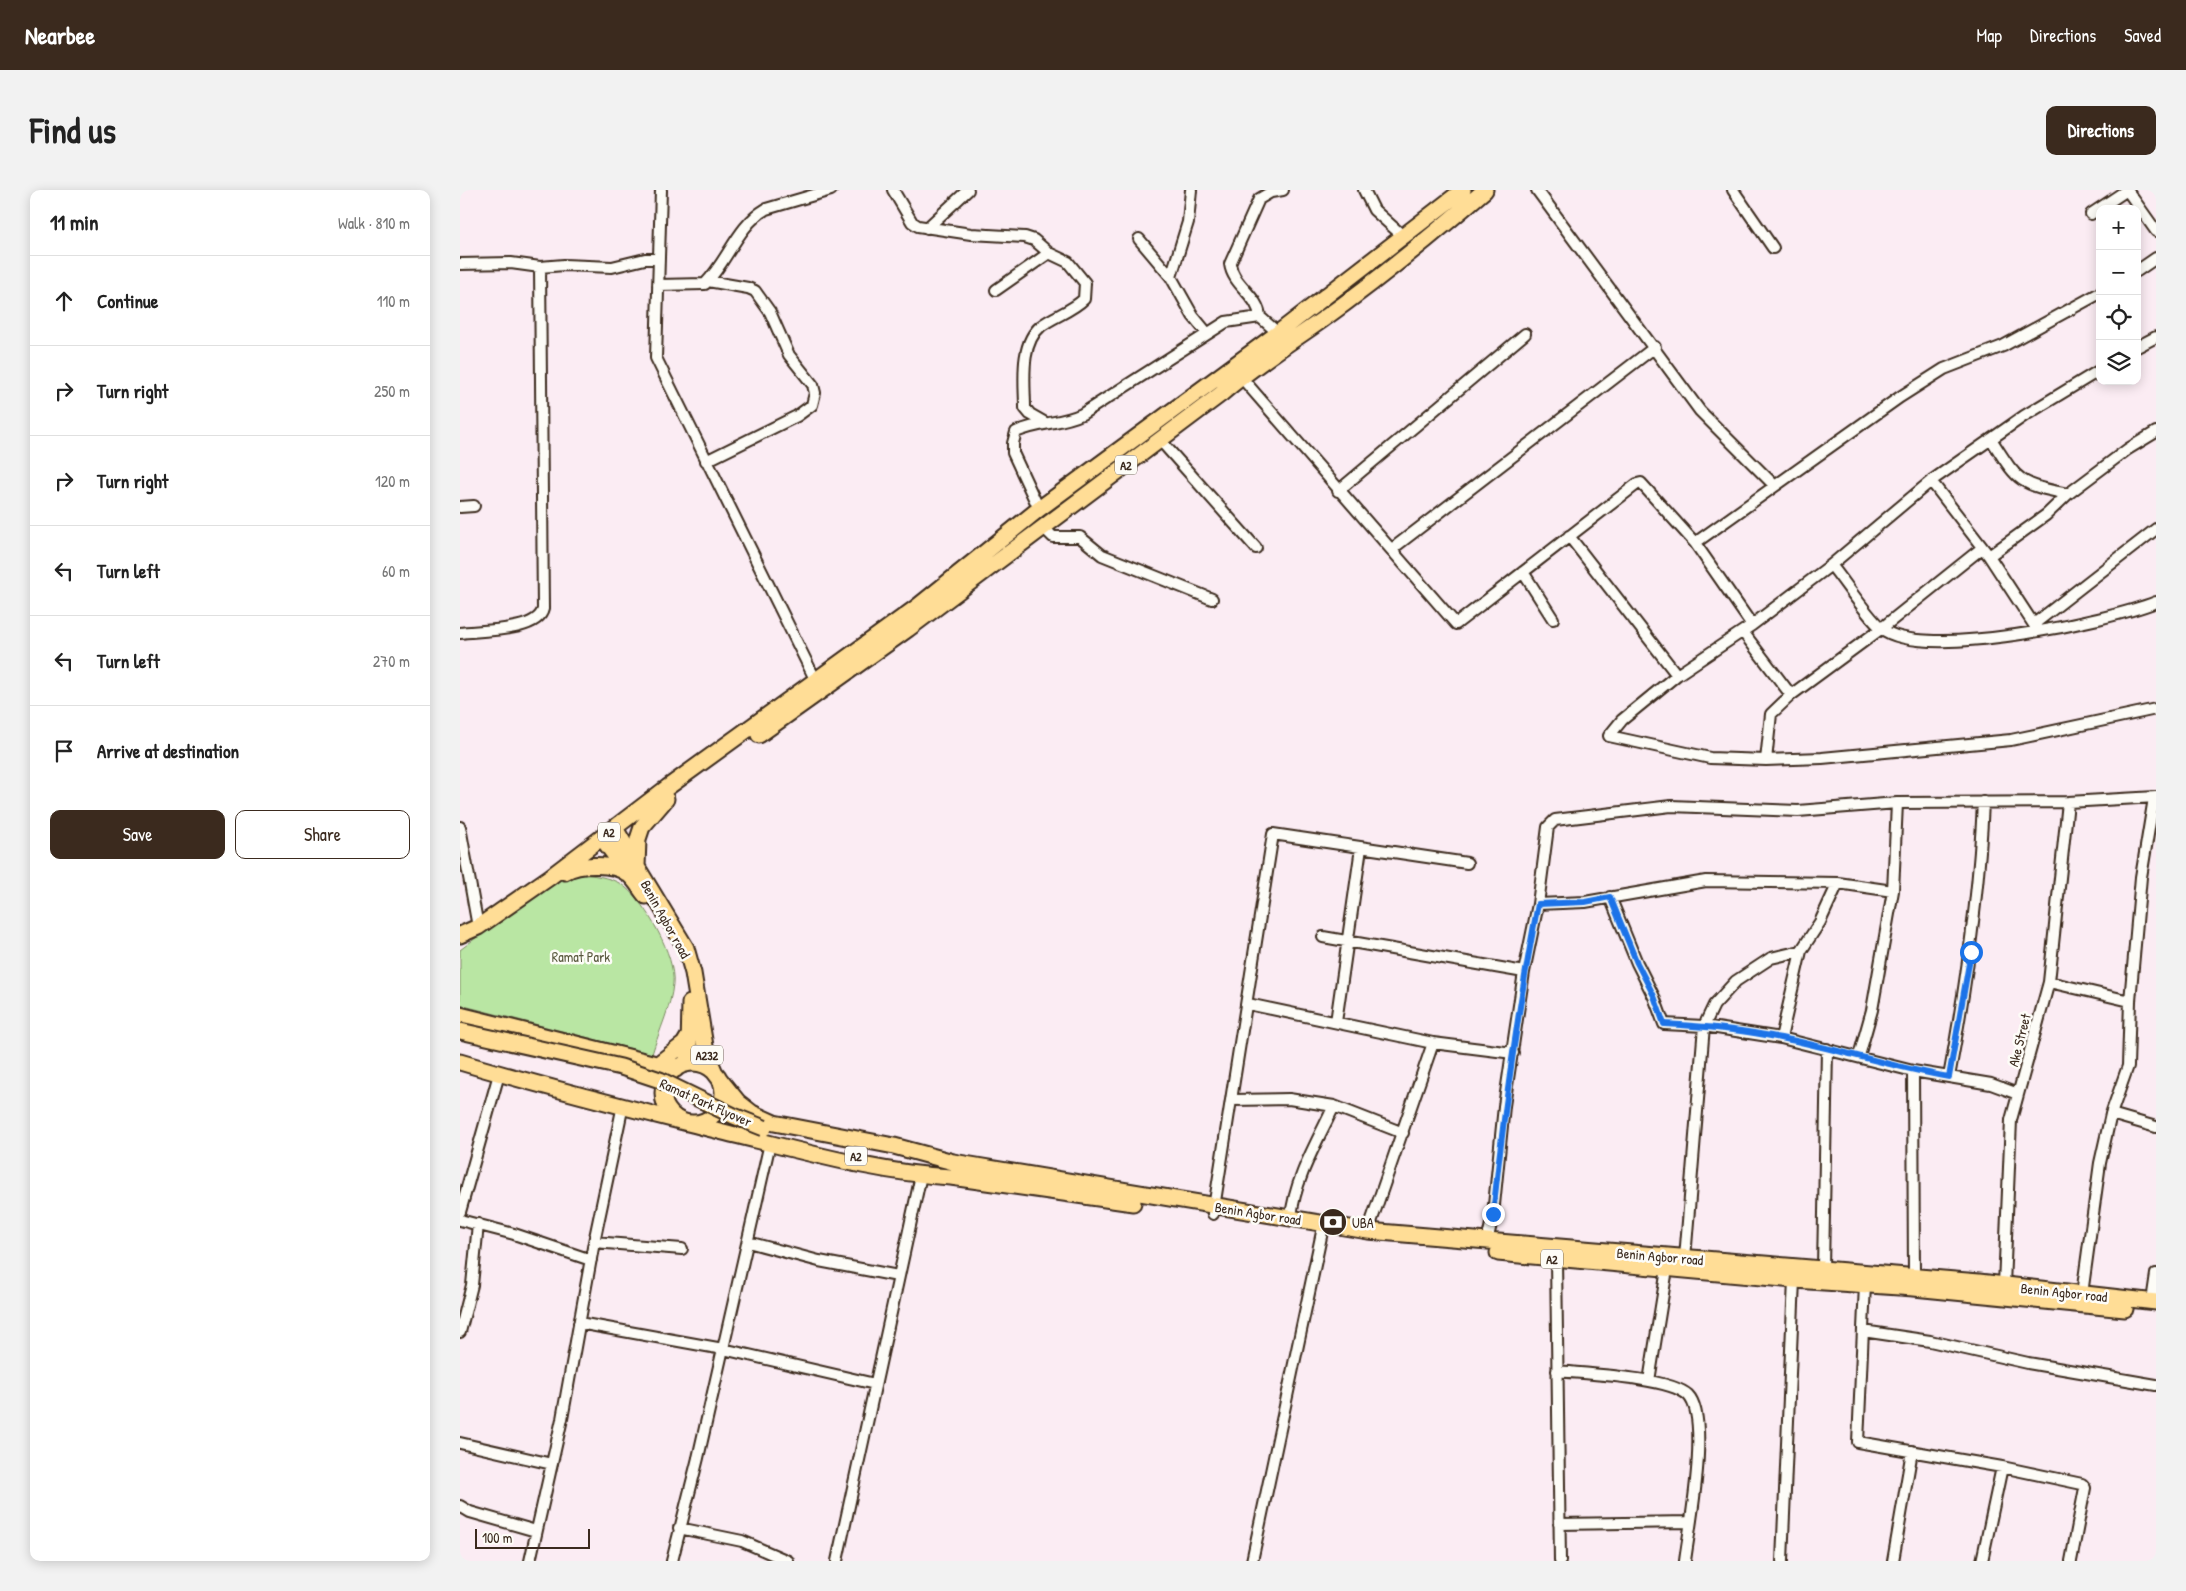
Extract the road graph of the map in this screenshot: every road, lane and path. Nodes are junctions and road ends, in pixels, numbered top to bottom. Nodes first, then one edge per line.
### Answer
1 (661, 190) edge
2 (831, 190) edge
3 (893, 190) edge
4 (968, 190) edge
5 (1191, 190) edge
6 (1283, 190) edge
7 (1364, 190) edge
8 (1463, 190) edge
9 (1486, 190) edge
10 (1537, 190) edge
11 (1733, 190) edge
12 (2127, 190) edge
13 (2091, 214) dead end
14 (927, 228) junction
15 (2156, 231) edge
16 (1404, 237) junction
17 (1139, 239) dead end
18 (1773, 248) dead end
19 (1048, 253) junction
20 (2156, 258) edge
21 (659, 259) junction
22 (460, 264) edge
23 (540, 267) junction
24 (2141, 268) edge
25 (1171, 277) junction
26 (708, 282) junction
27 (658, 285) junction
28 (996, 290) dead end
29 (2096, 295) edge
30 (1260, 317) junction
31 (1208, 333) junction
32 (1278, 333) junction
33 (1525, 334) dead end
34 (2156, 337) edge
35 (2141, 345) edge
36 (1655, 347) junction
37 (2096, 373) edge
38 (1240, 377) junction
39 (1044, 422) junction
40 (2156, 432) edge
41 (1991, 439) junction
42 (1160, 440) junction
43 (706, 461) junction
44 (1931, 481) junction
45 (1775, 486) junction
46 (1338, 491) junction
47 (2068, 494) junction
48 (474, 506) dead end
49 (460, 507) edge
50 (1039, 510) junction
51 (1042, 526) junction
52 (2156, 529) edge
53 (1569, 536) junction
54 (1695, 543) junction
55 (1256, 548) dead end
56 (1982, 548) junction
57 (1392, 549) junction
58 (1989, 556) junction
59 (1831, 565) junction
60 (1522, 572) junction
61 (1212, 598) dead end
62 (2156, 602) edge
63 (1553, 620) dead end
64 (1752, 625) junction
65 (2036, 627) junction
66 (1882, 628) junction
67 (1743, 632) junction
68 (460, 633) edge
69 (1677, 675) junction
70 (816, 681) junction
71 (1791, 695) junction
72 (2156, 709) edge
73 (758, 729) junction
74 (1766, 760) junction
75 (2155, 797) edge
76 (666, 799) junction
77 (1983, 802) junction
78 (2068, 802) junction
79 (1897, 803) junction
80 (460, 827) edge
81 (617, 831) junction
82 (604, 841) junction
83 (1361, 848) junction
84 (1467, 863) dead end
85 (572, 868) junction
86 (633, 870) junction
87 (1838, 883) junction
88 (1893, 891) junction
89 (1610, 897) junction
90 (1538, 904) junction
91 (478, 927) junction
92 (460, 935) edge
93 (1323, 936) dead end
94 (1347, 939) junction
95 (460, 943) edge
96 (1801, 951) junction
97 (1524, 972) junction
98 (2049, 982) junction
99 (2130, 1001) junction
100 (1248, 1004) junction
101 (460, 1015) edge
102 (1336, 1022) junction
103 (1704, 1026) junction
104 (460, 1031) edge
105 (690, 1034) junction
106 (1781, 1038) junction
107 (460, 1039) edge
108 (1433, 1043) junction
109 (1827, 1048) junction
110 (1513, 1053) junction
111 (1858, 1056) junction
112 (460, 1062) edge
113 (658, 1064) junction
114 (681, 1066) junction
115 (1913, 1071) junction
116 (715, 1073) junction
117 (499, 1074) junction
118 (1949, 1077) junction
119 (2018, 1094) junction
120 (1232, 1100) junction
121 (623, 1105) junction
122 (1334, 1106) junction
123 (2111, 1114) junction
124 (684, 1122) junction
125 (2156, 1127) edge
126 (1404, 1133) junction
127 (766, 1135) junction
128 (952, 1169) junction
129 (921, 1175) junction
130 (1214, 1210) junction
131 (460, 1212) edge
132 (1291, 1218) junction
133 (460, 1220) edge
134 (478, 1224) junction
135 (1368, 1231) junction
136 (1322, 1232) junction
137 (594, 1242) junction
138 (748, 1242) junction
139 (1488, 1242) junction
140 (682, 1249) dead end
141 (1685, 1258) junction
142 (1556, 1259) junction
143 (591, 1260) junction
144 (1824, 1268) junction
145 (1667, 1269) junction
146 (2156, 1274) edge
147 (898, 1276) junction
148 (1914, 1277) junction
149 (1794, 1280) junction
150 (1865, 1284) junction
151 (2004, 1285) junction
152 (2082, 1294) junction
153 (2155, 1305) edge
154 (579, 1323) junction
155 (1863, 1330) junction
156 (460, 1332) edge
157 (723, 1349) junction
158 (1557, 1370) junction
159 (1649, 1381) junction
160 (875, 1384) junction
161 (2156, 1385) edge
162 (460, 1442) edge
163 (1912, 1451) junction
164 (552, 1464) junction
165 (2002, 1467) junction
166 (460, 1506) edge
167 (1690, 1522) junction
168 (1560, 1524) junction
169 (679, 1528) junction
170 (536, 1531) junction
171 (530, 1561) edge
172 (672, 1561) edge
173 (788, 1561) edge
174 (837, 1561) edge
175 (1252, 1561) edge
176 (1560, 1561) edge
177 (1685, 1561) edge
178 (1782, 1561) edge
179 (1893, 1561) edge
180 (1982, 1561) edge
181 (2071, 1561) edge

1 - 21 street
2 - 26 street
3 - 14 street
4 - 14 street
5 - 25 street
6 - 30 street
7 - 16 street
8 - 16 highway, A2
9 - 38 highway, A2
10 - 36 street
11 - 18 street
12 - 13 street
12 - 15 street
14 - 19 street
16 - 32 highway, A2
17 - 25 street
19 - 28 street
19 - 39 street
20 - 24 street
21 - 23 street
21 - 27 street
22 - 23 street
23 - 68 street
25 - 31 street
26 - 27 street
26 - 43 street
27 - 43 street
29 - 45 street
30 - 31 street
30 - 32 street
31 - 39 street
32 - 50 highway, A2
33 - 46 street
34 - 35 street
36 - 45 street
36 - 57 street
37 - 41 street
38 - 42 highway, A2
38 - 46 street
39 - 50 street
40 - 47 street
41 - 44 street
41 - 47 street
42 - 51 highway, A2
42 - 55 street
43 - 70 street
44 - 56 street
44 - 59 street
45 - 54 street
46 - 57 street
47 - 58 street
48 - 49 street
50 - 70 highway, A2
51 - 61 street
51 - 73 highway, A2
52 - 65 street
53 - 54 street
53 - 60 street
53 - 69 street
54 - 64 street
56 - 58 street
56 - 66 street
57 - 60 street
58 - 65 street
59 - 64 street
59 - 66 street
60 - 63 street
62 - 65 street
64 - 67 street
65 - 66 street
66 - 71 street
67 - 69 street
67 - 71 street
69 - 74 street
70 - 73 highway, A2
71 - 74 street
72 - 74 street
73 - 76 highway, A2
73 - 81 highway, A2
75 - 78 street
75 - 99 street
76 - 81 highway
76 - 86 highway, Benin Agbor road
77 - 78 street
77 - 79 street
77 - 118 street
78 - 98 street, Ake Street
79 - 88 street
79 - 90 street
80 - 91 street
81 - 82 highway, A2
81 - 86 highway
82 - 85 highway
82 - 86 highway
82 - 91 highway, A2
83 - 84 street
83 - 94 street
83 - 100 street
85 - 86 highway
85 - 95 highway
86 - 105 highway
86 - 116 highway, Benin Agbor road / A232
87 - 88 street
87 - 89 street
87 - 96 street
88 - 111 street
89 - 90 street
89 - 103 street
90 - 97 street
91 - 92 highway, A2
93 - 94 street
94 - 97 street
94 - 102 street
96 - 103 street
96 - 106 street
97 - 110 street
98 - 99 street
98 - 119 street, Ake Street
99 - 123 street
100 - 102 street
100 - 120 street
101 - 113 highway
102 - 108 street
103 - 106 street
103 - 141 street
104 - 127 highway, Ramat Park Flyover / A2, bridge
105 - 113 highway
105 - 114 highway
106 - 109 street
107 - 127 highway, Ramat Park Flyover / A2
108 - 110 street
108 - 126 street
109 - 111 street
109 - 144 street
110 - 139 street
111 - 115 street
112 - 117 highway, Benin Agbor road
113 - 114 highway
114 - 116 highway
114 - 124 highway
115 - 118 street
115 - 148 street
116 - 124 highway
116 - 128 highway, Benin Agbor road / A232
117 - 121 highway, Benin Agbor road
117 - 131 street
118 - 119 street
119 - 151 street, Ake Street
120 - 122 street
120 - 130 street
121 - 124 highway, Benin Agbor road
121 - 137 street
122 - 126 street
122 - 132 street
123 - 125 street
123 - 152 street
124 - 127 highway, Benin Agbor road
126 - 135 street
127 - 128 highway, Ramat Park Flyover / A2
127 - 129 highway, Benin Agbor road
127 - 138 street
128 - 129 highway, Benin Agbor road
128 - 130 highway, Benin Agbor road / A2
129 - 147 street
130 - 132 highway, Benin Agbor road / A2
130 - 136 highway, Benin Agbor road / A2
132 - 135 highway, Benin Agbor road / A2
133 - 134 street
134 - 143 street
134 - 156 street
135 - 139 highway, Benin Agbor road / A2
136 - 142 highway, Benin Agbor road / A2
136 - 175 street
137 - 140 street
137 - 143 street
138 - 147 street
138 - 157 street
139 - 141 highway, Benin Agbor road / A2
141 - 144 highway, Benin Agbor road / A2
142 - 145 highway, Benin Agbor road / A2
142 - 158 street
143 - 154 street
144 - 148 highway, Benin Agbor road / A2
145 - 149 highway, Benin Agbor road / A2
145 - 159 street
146 - 153 street
147 - 160 street
148 - 151 highway, Benin Agbor road / A2
149 - 150 highway, Benin Agbor road / A2
149 - 178 street
150 - 153 highway, Benin Agbor road / A2
150 - 155 street
151 - 152 highway, Benin Agbor road / A2
152 - 153 highway, Benin Agbor road / A2
154 - 157 street
154 - 164 street
155 - 161 street
155 - 163 street
157 - 160 street
157 - 169 street
158 - 159 street
158 - 168 street
159 - 167 street
160 - 174 street
162 - 164 street
163 - 165 street
163 - 179 street
164 - 170 street
165 - 180 street
165 - 181 street
166 - 170 street
167 - 168 street
167 - 177 street
168 - 176 street
169 - 172 street
169 - 173 street
170 - 171 street

